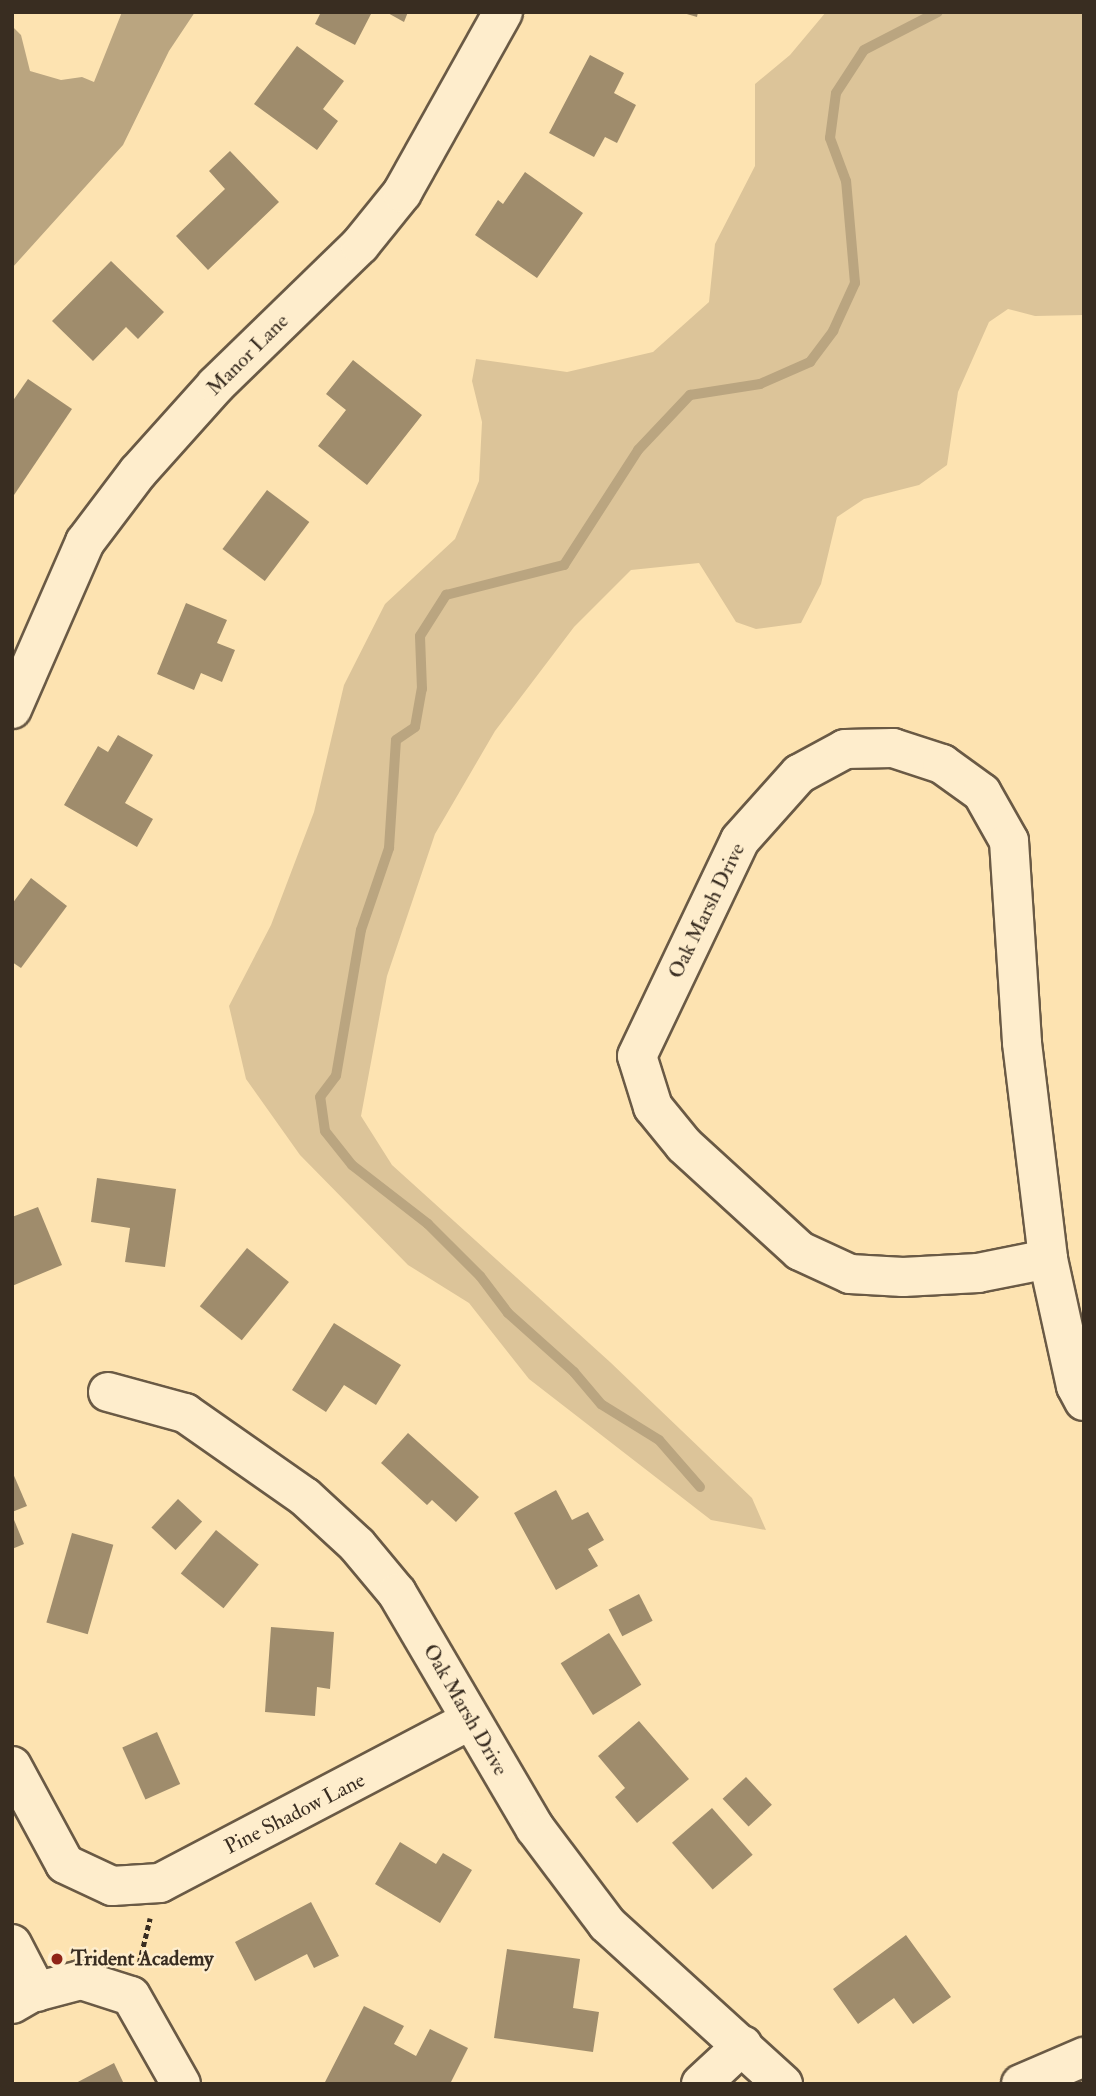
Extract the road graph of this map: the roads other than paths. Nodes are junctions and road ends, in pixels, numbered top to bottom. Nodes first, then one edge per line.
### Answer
1 (503, 12) edge
2 (12, 709) edge
3 (1048, 1259) junction
4 (108, 1392) dead end
5 (1084, 1401) edge
6 (471, 1720) junction
7 (12, 1766) edge
8 (23, 1818) edge
9 (12, 1944) edge
10 (25, 1998) edge
11 (743, 2045) junction
12 (1084, 2057) edge
13 (181, 2084) edge
14 (701, 2084) edge
15 (783, 2084) edge
16 (1021, 2084) edge

1 - 2 street, Manor Lane
3 - 3 street, Oak Marsh Drive
3 - 5 street, Oak Marsh Drive
4 - 6 street, Oak Marsh Drive
6 - 8 street, Pine Shadow Lane
6 - 11 street, Oak Marsh Drive
7 - 8 street
9 - 10 street
10 - 13 street
11 - 14 street
11 - 15 street, Oak Marsh Drive
12 - 16 street

